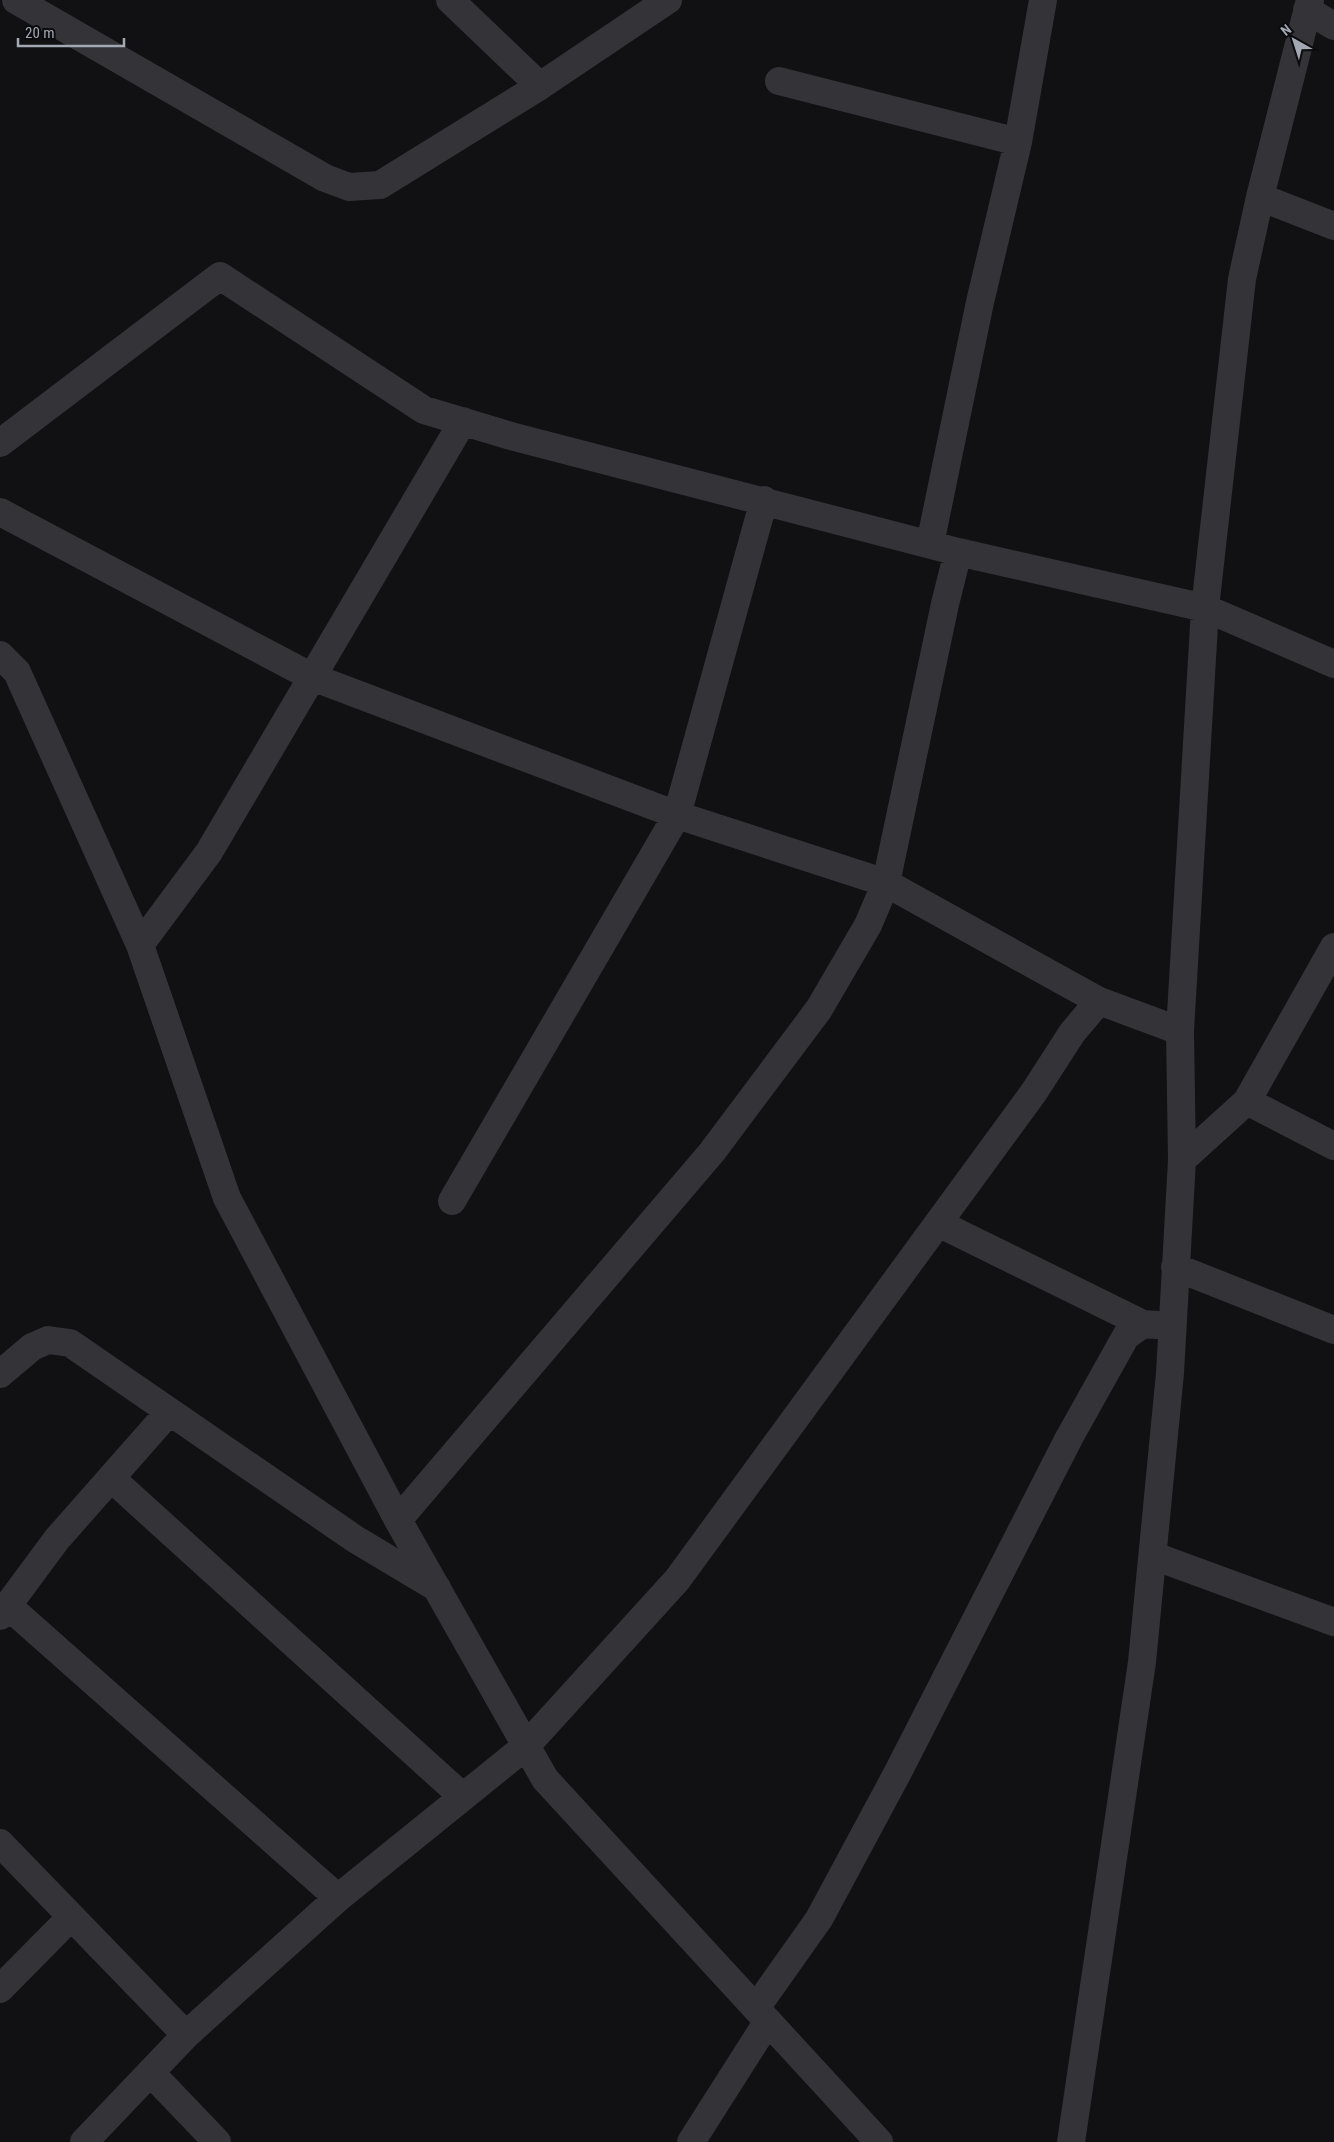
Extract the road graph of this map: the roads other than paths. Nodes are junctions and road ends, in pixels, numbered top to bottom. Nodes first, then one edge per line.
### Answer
1 (16, 0) edge
2 (450, 0) edge
3 (668, 0) edge
4 (1043, 0) edge
5 (1308, 5) edge
6 (1334, 26) edge
7 (779, 82) dead end
8 (540, 86) junction
9 (1018, 142) junction
10 (1260, 197) junction
11 (1334, 226) edge
12 (463, 421) junction
13 (0, 443) edge
14 (764, 500) junction
15 (0, 512) edge
16 (930, 544) junction
17 (958, 552) junction
18 (1205, 608) junction
19 (0, 655) edge
20 (1334, 664) edge
21 (312, 677) junction
22 (677, 815) junction
23 (886, 883) junction
24 (140, 945) junction
25 (1334, 948) edge
26 (1099, 1001) junction
27 (1180, 1031) junction
28 (1247, 1101) junction
29 (1334, 1146) edge
30 (1182, 1160) junction
31 (452, 1201) dead end
32 (938, 1223) junction
33 (1174, 1268) junction
34 (1143, 1324) junction
35 (1172, 1326) junction
36 (1334, 1330) edge
37 (0, 1373) edge
38 (169, 1412) junction
39 (111, 1478) junction
40 (398, 1520) junction
41 (1154, 1556) junction
42 (439, 1589) junction
43 (4, 1611) edge
44 (1334, 1622) edge
45 (526, 1746) junction
46 (463, 1797) junction
47 (0, 1843) edge
48 (338, 1898) junction
49 (71, 1917) junction
50 (0, 1989) edge
51 (762, 2015) junction
52 (186, 2036) junction
53 (151, 2073) junction
54 (84, 2142) edge
55 (217, 2142) edge
56 (691, 2142) edge
57 (879, 2142) edge
58 (1071, 2142) edge

1 - 8 street
2 - 8 street
3 - 8 street
4 - 9 street
5 - 6 street
5 - 10 street
7 - 9 street
9 - 16 street
10 - 11 street
10 - 18 street
12 - 13 street
12 - 14 street
12 - 21 street
14 - 16 street
14 - 22 street
15 - 21 street
16 - 17 street
17 - 18 street
17 - 23 street
18 - 20 street
18 - 27 street
19 - 24 street
21 - 22 street
21 - 24 street
22 - 23 street
22 - 31 street
23 - 26 street
23 - 40 street
24 - 40 street
25 - 28 street
26 - 27 street
26 - 32 street
27 - 30 street
28 - 29 street
28 - 30 street
30 - 33 street
32 - 34 street
32 - 45 street
33 - 35 street
33 - 36 street
34 - 35 street
34 - 51 street
35 - 41 street
37 - 38 street
38 - 39 street
38 - 42 street
39 - 43 street
39 - 46 street
40 - 42 street
41 - 44 street
41 - 58 street
42 - 45 street
43 - 48 street
45 - 46 street
45 - 51 street
46 - 48 street
47 - 49 street
48 - 52 street
49 - 50 street
49 - 52 street
51 - 56 street
51 - 57 street
52 - 53 street
53 - 54 street
53 - 55 street

